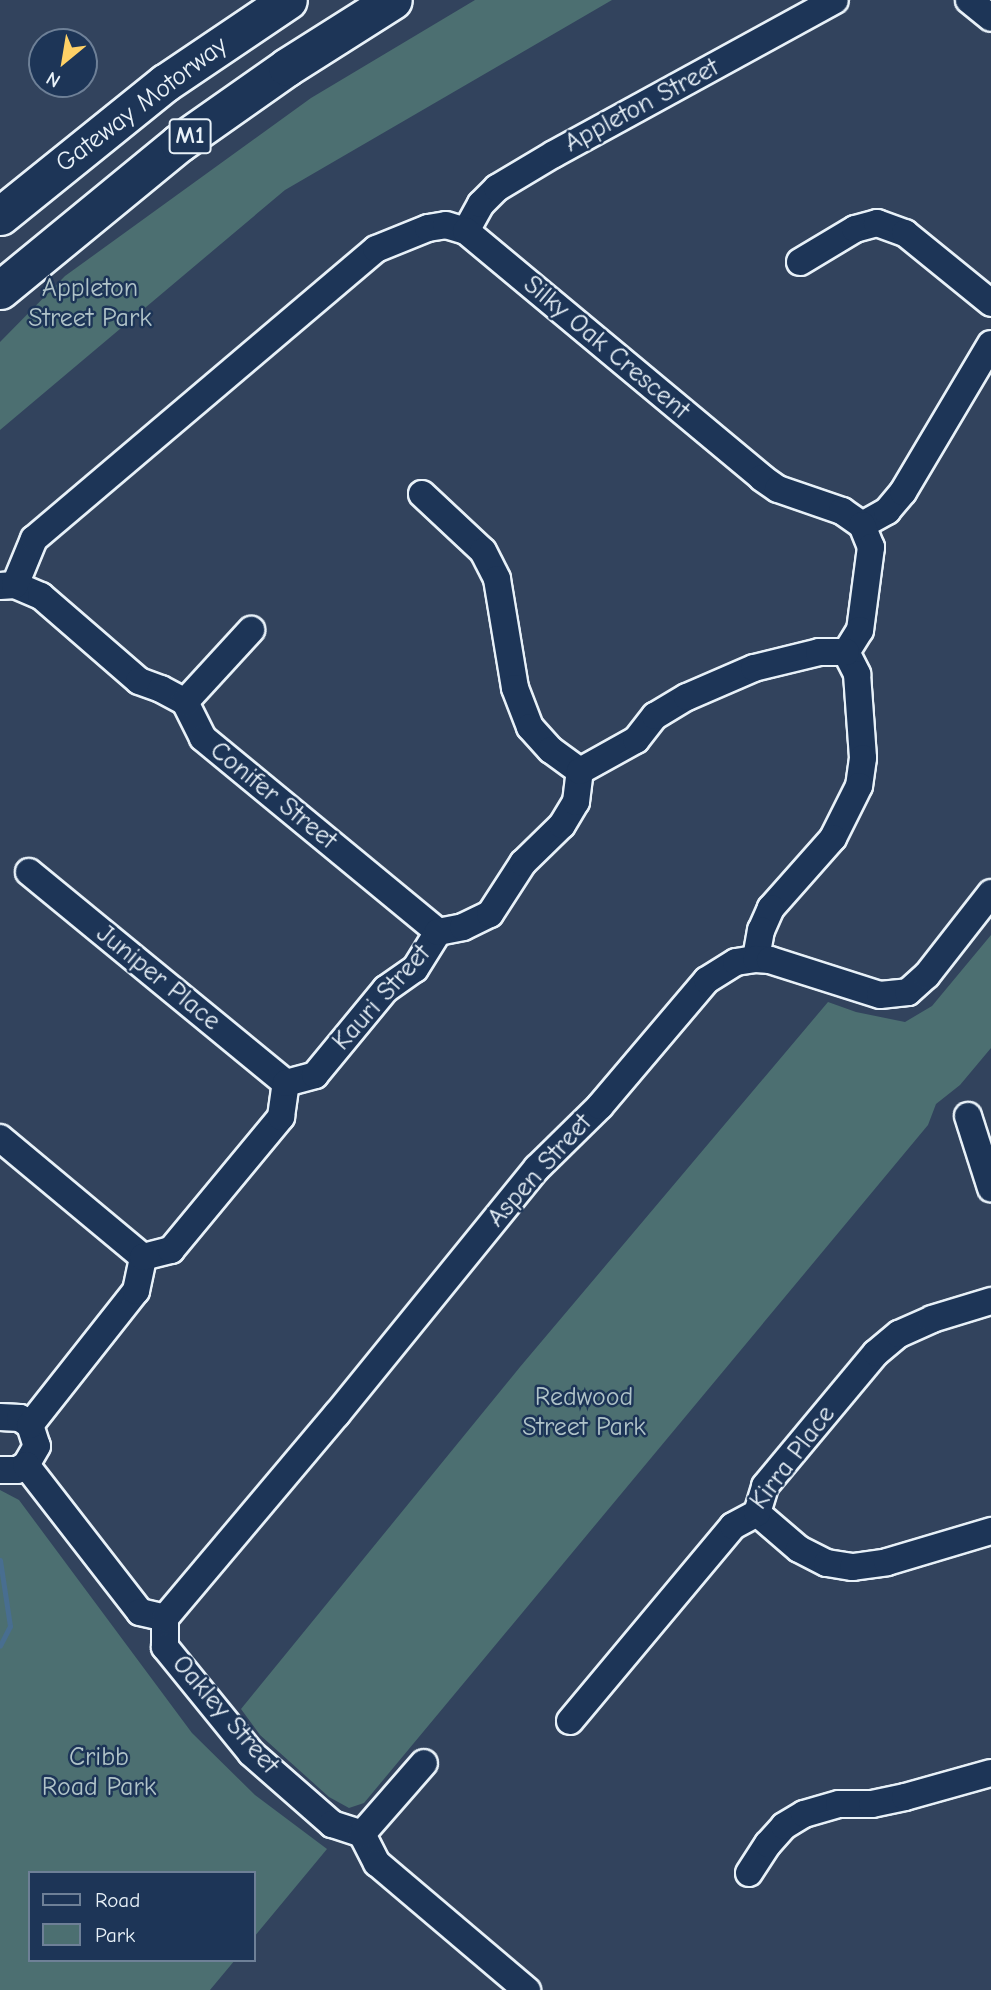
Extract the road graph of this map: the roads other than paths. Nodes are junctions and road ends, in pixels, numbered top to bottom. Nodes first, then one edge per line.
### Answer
1 (288, 0) edge
2 (393, 0) edge
3 (835, 0) edge
4 (969, 0) edge
5 (991, 18) edge
6 (0, 216) edge
7 (466, 231) junction
8 (800, 262) dead end
9 (0, 290) edge
10 (991, 303) edge
11 (991, 344) edge
12 (422, 494) dead end
13 (862, 525) junction
14 (8, 585) edge
15 (251, 630) dead end
16 (846, 652) junction
17 (185, 702) junction
18 (580, 771) junction
19 (30, 872) dead end
20 (989, 899) edge
21 (438, 932) junction
22 (756, 959) junction
23 (286, 1083) junction
24 (968, 1116) dead end
25 (0, 1138) edge
26 (991, 1188) edge
27 (143, 1258) junction
28 (991, 1301) edge
29 (0, 1417) edge
30 (30, 1425) junction
31 (26, 1465) junction
32 (0, 1470) edge
33 (757, 1513) junction
34 (991, 1531) edge
35 (165, 1618) junction
36 (570, 1721) dead end
37 (424, 1763) dead end
38 (991, 1773) edge
39 (362, 1834) junction
40 (749, 1873) dead end
41 (527, 1990) edge

1 - 6 highway, Gateway Motorway / M1
2 - 9 highway, Gateway Motorway / M1
3 - 7 street, Appleton Street
4 - 5 street
7 - 13 street, Silky Oak Crescent
7 - 14 street
8 - 10 street
11 - 13 street
12 - 18 street
13 - 16 street
14 - 17 street
15 - 17 street
16 - 18 street
16 - 22 street
17 - 21 street, Conifer Street
18 - 21 street, Kauri Street
19 - 23 street, Juniper Place
20 - 22 street
21 - 23 street, Kauri Street
22 - 35 street, Aspen Street
23 - 27 street
24 - 26 street
25 - 27 street
27 - 30 street
28 - 33 street, Kirra Place
29 - 30 street
30 - 31 street
31 - 32 street
31 - 35 street, Oakley Street
33 - 34 street
33 - 36 street, Kirra Place
35 - 39 street, Oakley Street
37 - 39 street
38 - 40 street
39 - 41 street

